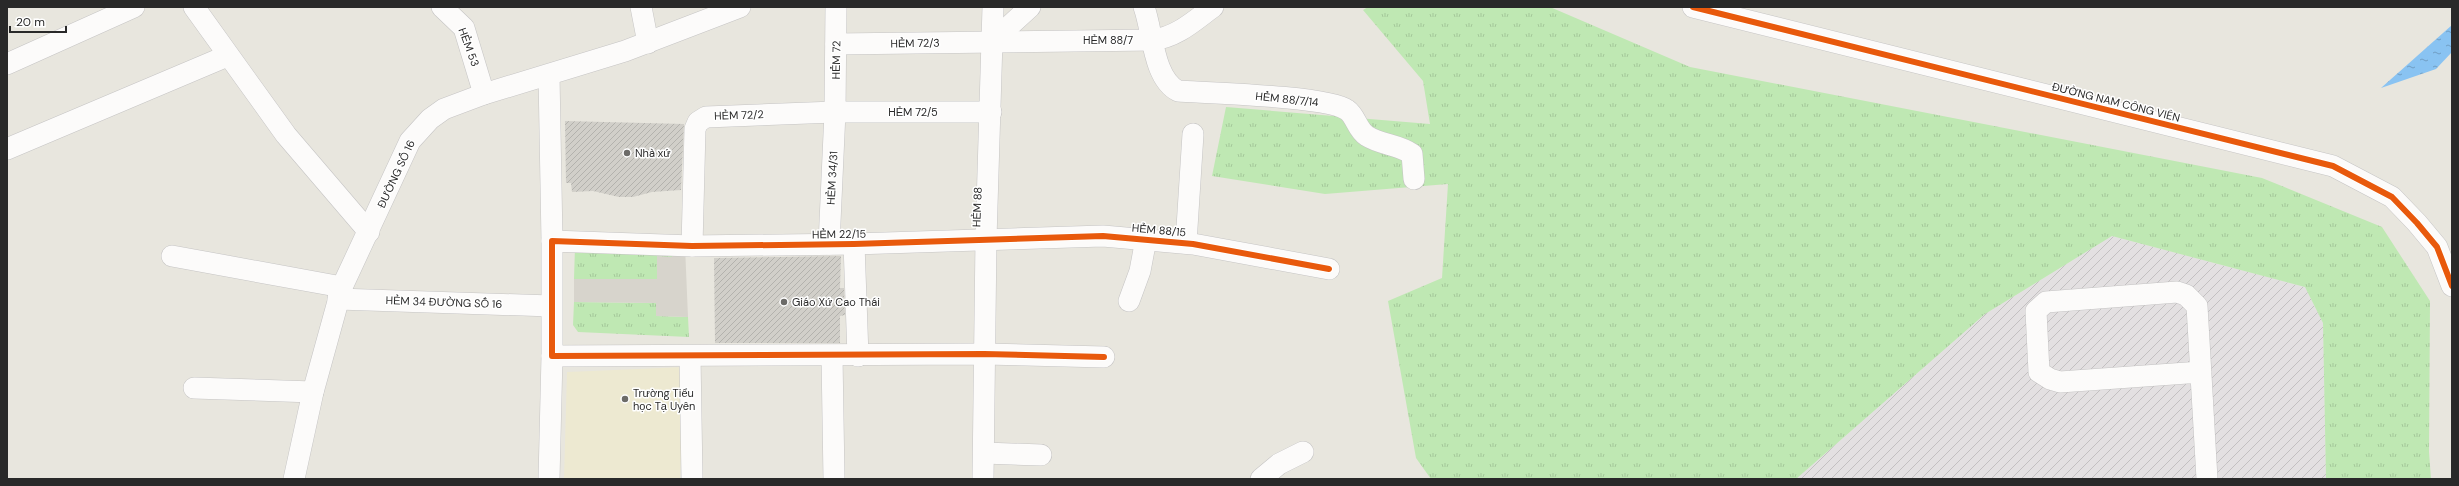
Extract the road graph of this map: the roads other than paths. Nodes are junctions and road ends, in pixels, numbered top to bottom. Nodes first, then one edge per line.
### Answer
1 (134, 7) edge
2 (194, 7) edge
3 (442, 7) edge
4 (641, 7) edge
5 (740, 7) edge
6 (836, 7) edge
7 (993, 7) edge
8 (1030, 7) edge
9 (1144, 7) edge
10 (1213, 7) edge
11 (1693, 7) edge
12 (1725, 12) edge
13 (1153, 40) junction
14 (993, 41) junction
15 (648, 43) junction
16 (836, 44) junction
17 (227, 56) junction
18 (7, 64) edge
19 (548, 75) junction
20 (484, 94) junction
21 (835, 112) junction
22 (990, 112) junction
23 (1193, 134) dead end
24 (7, 149) edge
25 (1414, 179) dead end
26 (369, 232) junction
27 (1146, 238) junction
28 (986, 240) junction
29 (552, 241) junction
30 (1186, 243) junction
31 (829, 244) junction
32 (854, 244) junction
33 (692, 246) junction
34 (172, 256) dead end
35 (1329, 269) dead end
36 (2452, 285) edge
37 (340, 293) junction
38 (2452, 293) edge
39 (1129, 301) dead end
40 (550, 306) junction
41 (984, 354) junction
42 (552, 356) junction
43 (690, 356) junction
44 (832, 356) junction
45 (858, 356) junction
46 (1104, 357) dead end
47 (2201, 372) junction
48 (194, 388) dead end
49 (313, 392) junction
50 (1302, 452) dead end
51 (984, 453) junction
52 (1041, 455) dead end
53 (294, 479) edge
54 (549, 479) edge
55 (692, 479) edge
56 (834, 479) edge
57 (983, 479) edge
58 (1261, 479) edge
59 (2207, 479) edge

1 - 18 street
2 - 17 street
3 - 20 street, HẺM 53
4 - 15 street
5 - 15 street, ĐƯỜNG SỐ 16
6 - 16 street, HẺM 72
7 - 14 street, HẺM 88
8 - 14 street
9 - 13 street
10 - 13 street, HẺM 88/7
11 - 12 street, ĐƯỜNG NAM CÔNG VIÊN
12 - 36 street, ĐƯỜNG NAM CÔNG VIÊN
13 - 14 street, HẺM 88/7
13 - 25 street, HẺM 88/7/14
14 - 16 street, HẺM 72/3
14 - 22 street, HẺM 88
15 - 19 street, ĐƯỜNG SỐ 16
16 - 21 street, HẺM 72
17 - 24 street
17 - 26 street
19 - 20 street, ĐƯỜNG SỐ 16
19 - 29 street
20 - 26 street, ĐƯỜNG SỐ 16
21 - 22 street, HẺM 72/5
21 - 31 street, HẺM 34/31
21 - 33 street, HẺM 72/2
22 - 28 street, HẺM 88
23 - 30 street
26 - 37 street, ĐƯỜNG SỐ 16
27 - 28 street, HẺM 88/15
27 - 30 street, HẺM 88/15
27 - 39 street
28 - 32 street, HẺM 22/15
28 - 41 street, HẺM 88
29 - 33 street, HẺM 22/15
29 - 40 street
30 - 35 street, HẺM 88/15
31 - 32 street, HẺM 22/15
31 - 33 street, HẺM 22/15
32 - 45 street
34 - 37 street, HẺM 34 ĐƯỜNG SỐ 16
36 - 38 street, ĐƯỜNG NAM CÔNG VIÊN
37 - 40 street, HẺM 34 ĐƯỜNG SỐ 16
37 - 49 street, ĐƯỜNG SỐ 16
40 - 42 street
41 - 45 street
41 - 46 street
41 - 51 street, HẺM 88
42 - 43 street
42 - 54 street
43 - 44 street
43 - 55 street
44 - 45 street
44 - 56 street
47 - 47 street
47 - 59 street
48 - 49 street
49 - 53 street, ĐƯỜNG SỐ 16
50 - 58 street
51 - 52 street
51 - 57 street, HẺM 88

